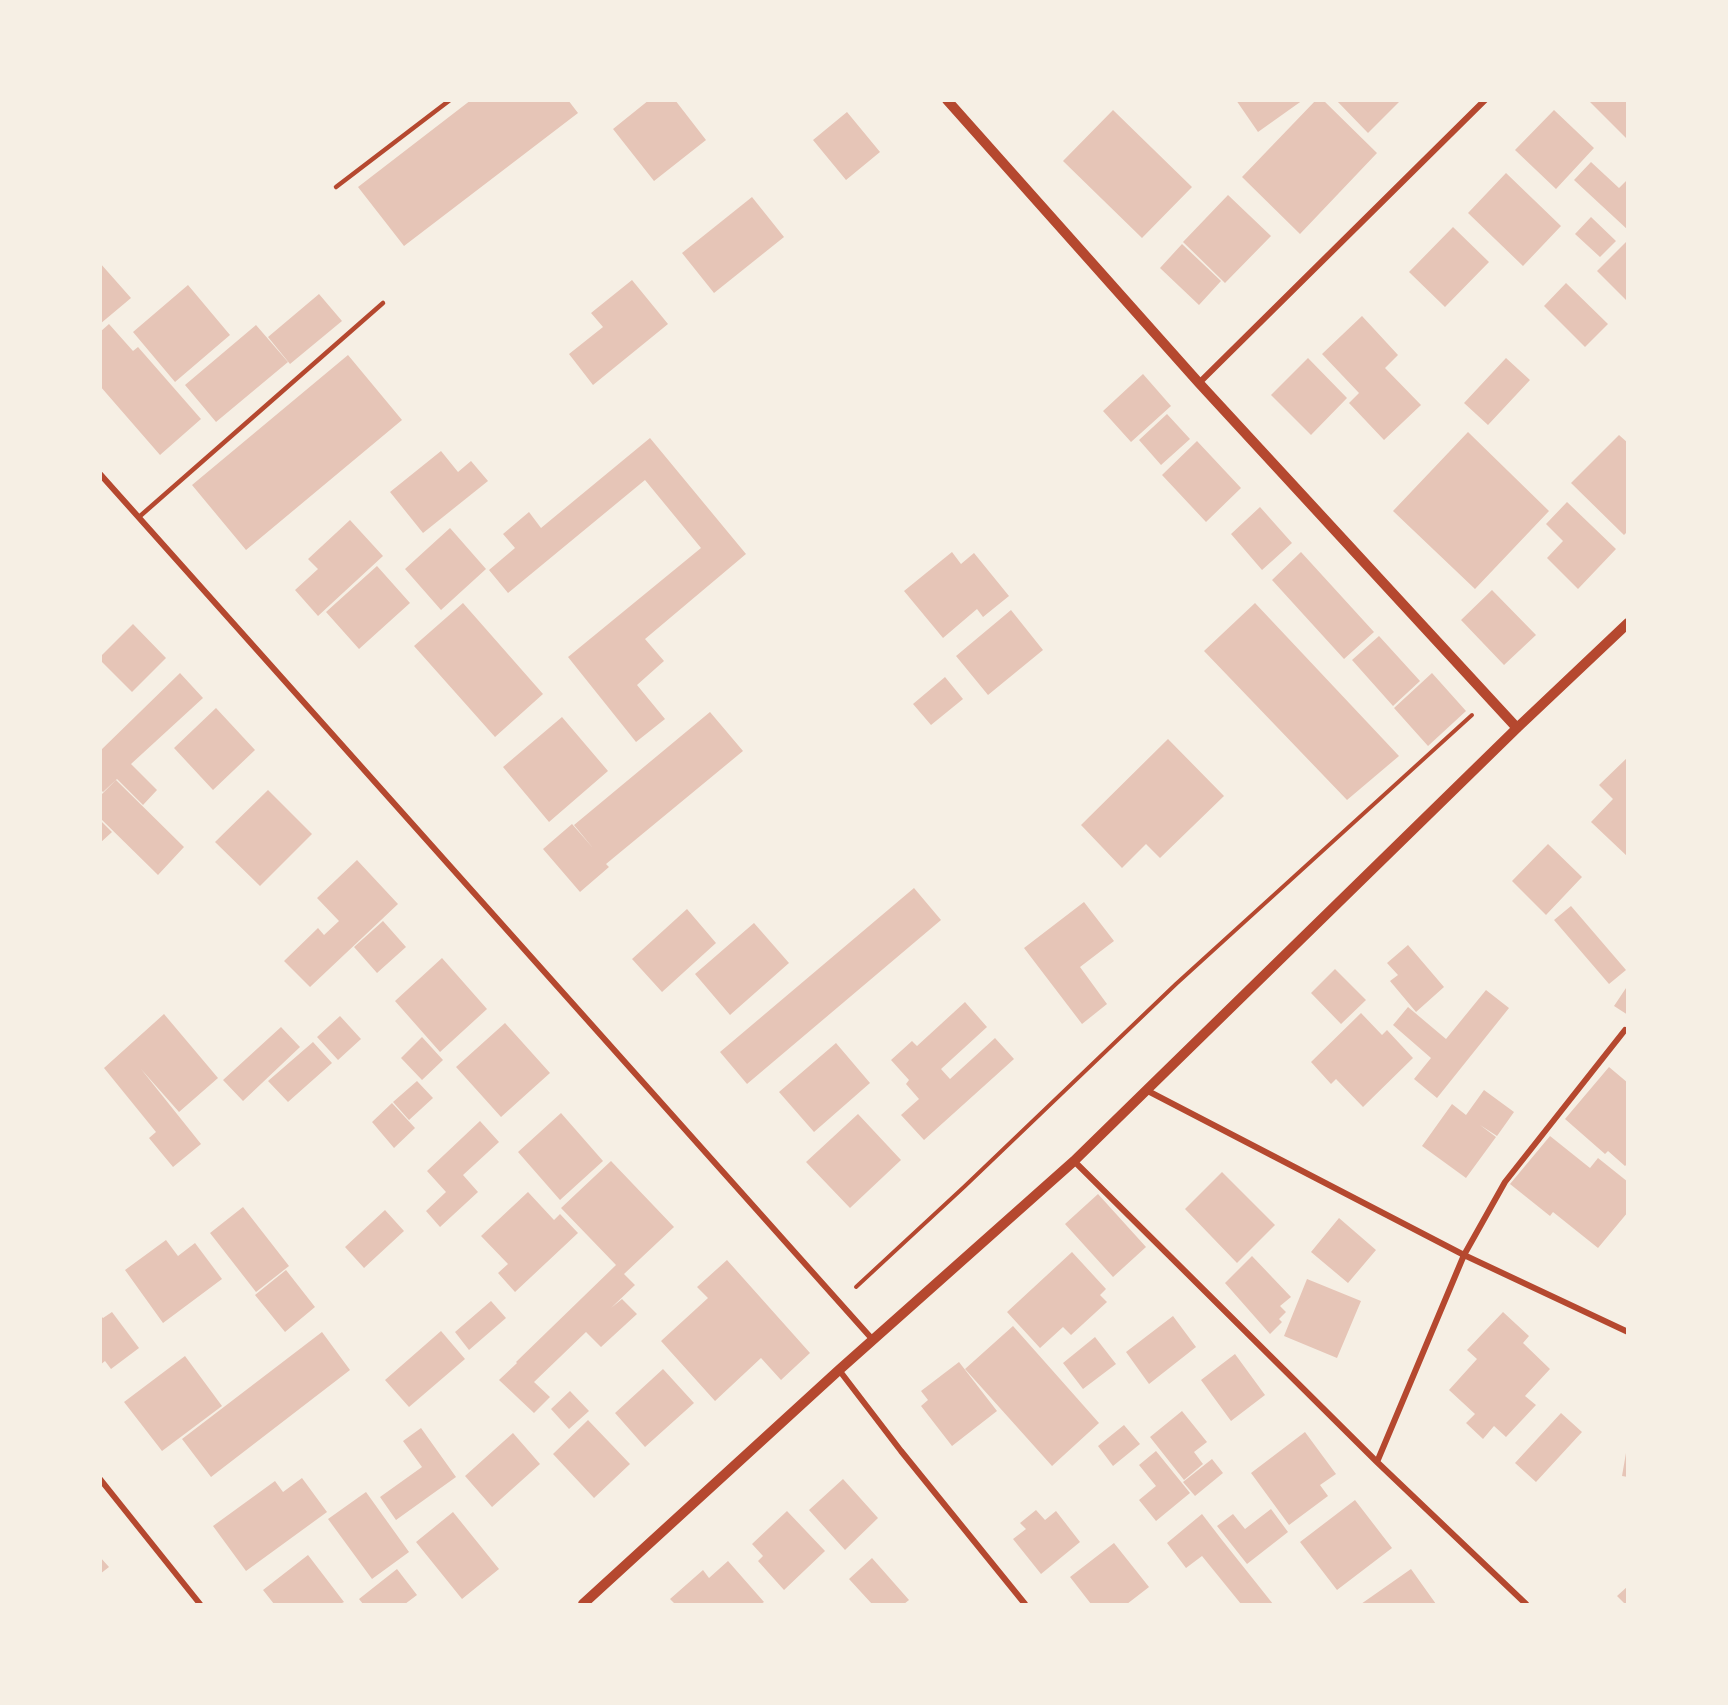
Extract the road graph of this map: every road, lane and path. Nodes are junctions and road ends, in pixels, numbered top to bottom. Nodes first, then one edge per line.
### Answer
1 (450, 100) edge
2 (947, 100) edge
3 (1485, 100) edge
4 (336, 187) dead end
5 (382, 303) dead end
6 (1199, 383) junction
7 (100, 474) edge
8 (139, 517) junction
9 (1628, 623) edge
10 (1490, 699) junction
11 (1517, 728) junction
12 (1625, 1030) dead end
13 (1146, 1090) junction
14 (1074, 1161) junction
15 (1464, 1255) junction
16 (840, 1302) junction
17 (1628, 1332) edge
18 (873, 1340) junction
19 (839, 1370) junction
20 (1377, 1461) junction
21 (100, 1479) edge
22 (200, 1605) edge
23 (583, 1605) edge
24 (1025, 1605) edge
25 (1526, 1605) edge

1 - 4 lane
2 - 6 street
3 - 6 street
5 - 8 lane
6 - 10 street
7 - 8 street
8 - 16 street
9 - 11 street
10 - 11 street
10 - 16 path
11 - 13 street
12 - 15 street
13 - 14 street
13 - 15 street
14 - 18 street
14 - 20 street
15 - 17 street
15 - 20 street
16 - 18 street
18 - 19 street
19 - 23 street
19 - 24 street
20 - 25 street
21 - 22 street

